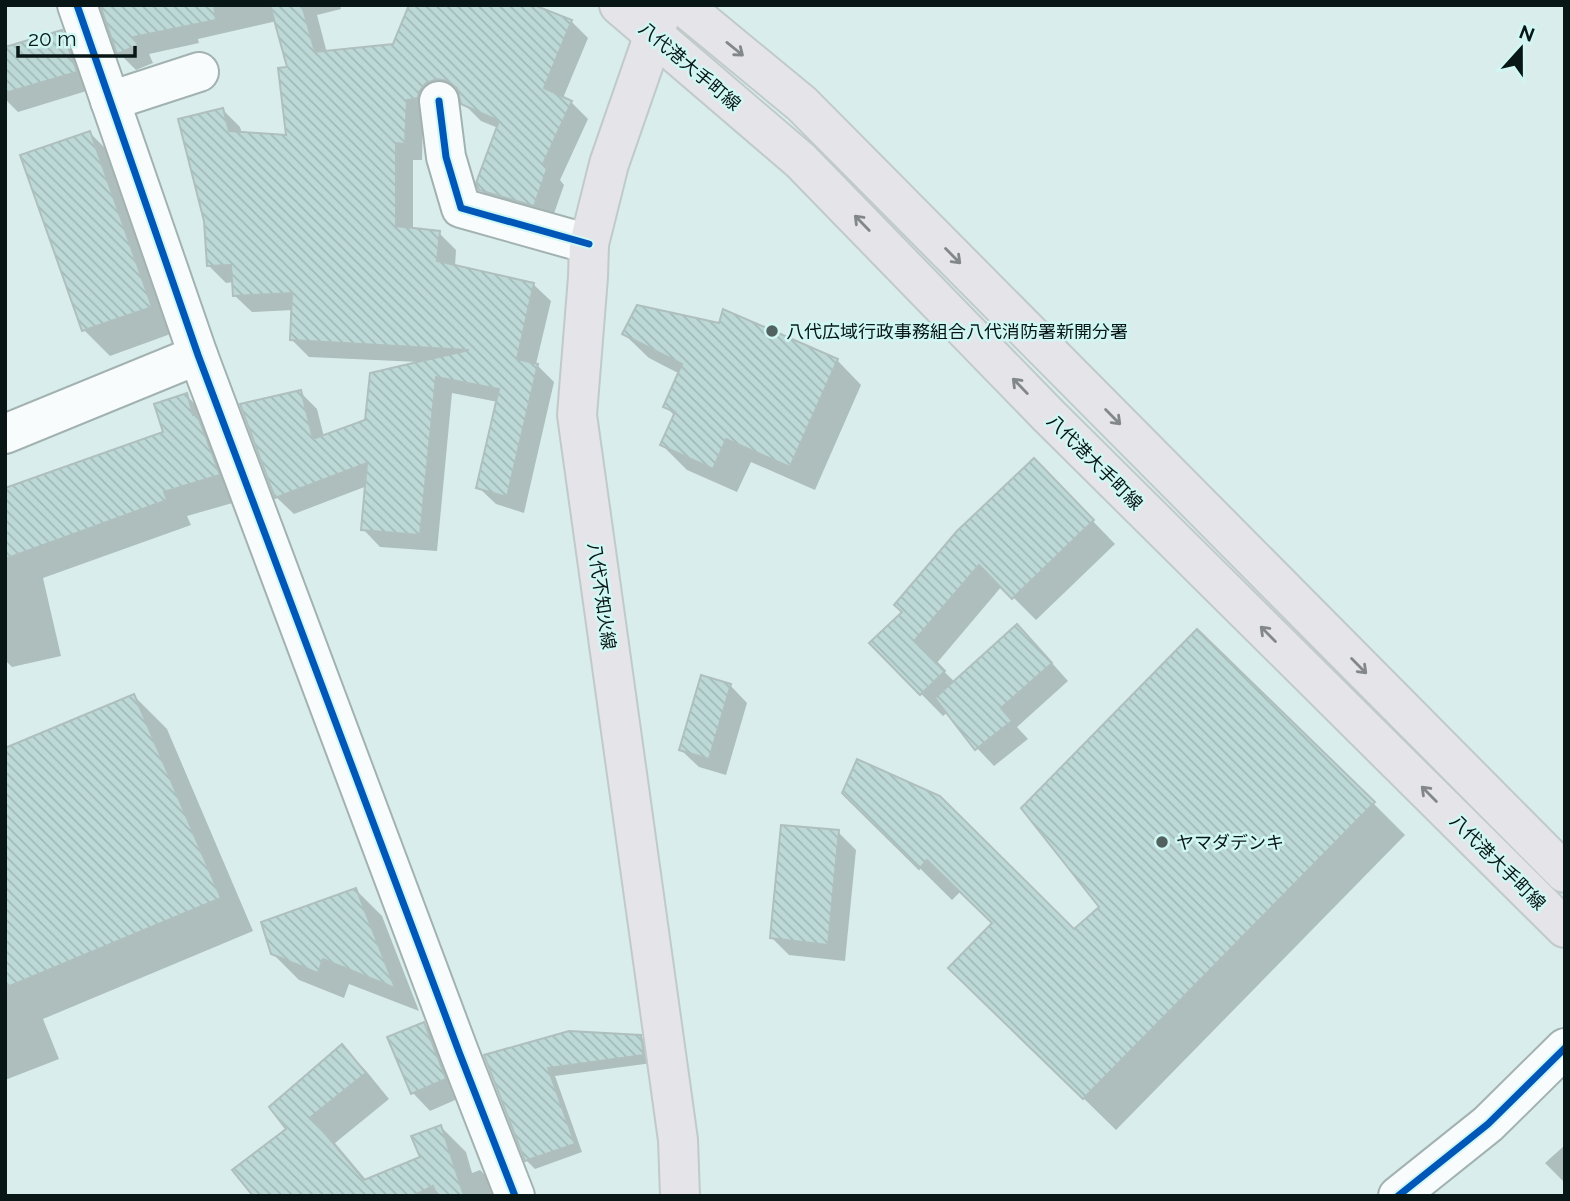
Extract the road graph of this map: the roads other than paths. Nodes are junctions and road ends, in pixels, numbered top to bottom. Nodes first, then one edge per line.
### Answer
1 (77, 5) edge
2 (619, 5) edge
3 (682, 5) edge
4 (659, 20) edge
5 (199, 72) dead end
6 (110, 100) junction
7 (439, 101) dead end
8 (589, 244) junction
9 (198, 355) junction
10 (5, 434) edge
11 (1565, 873) edge
12 (1565, 928) edge
13 (1565, 1048) edge
14 (515, 1196) edge
15 (680, 1196) edge
16 (1398, 1196) edge

1 - 6 street
2 - 4 main road, 八代港大手町線
3 -> 11 main road
4 - 8 main road, 八代不知火線
12 -> 4 main road, 八代港大手町線
5 - 6 street
6 - 9 street
7 - 8 street
8 - 15 main road, 八代不知火線
9 - 10 street
9 - 14 street
13 - 16 street

